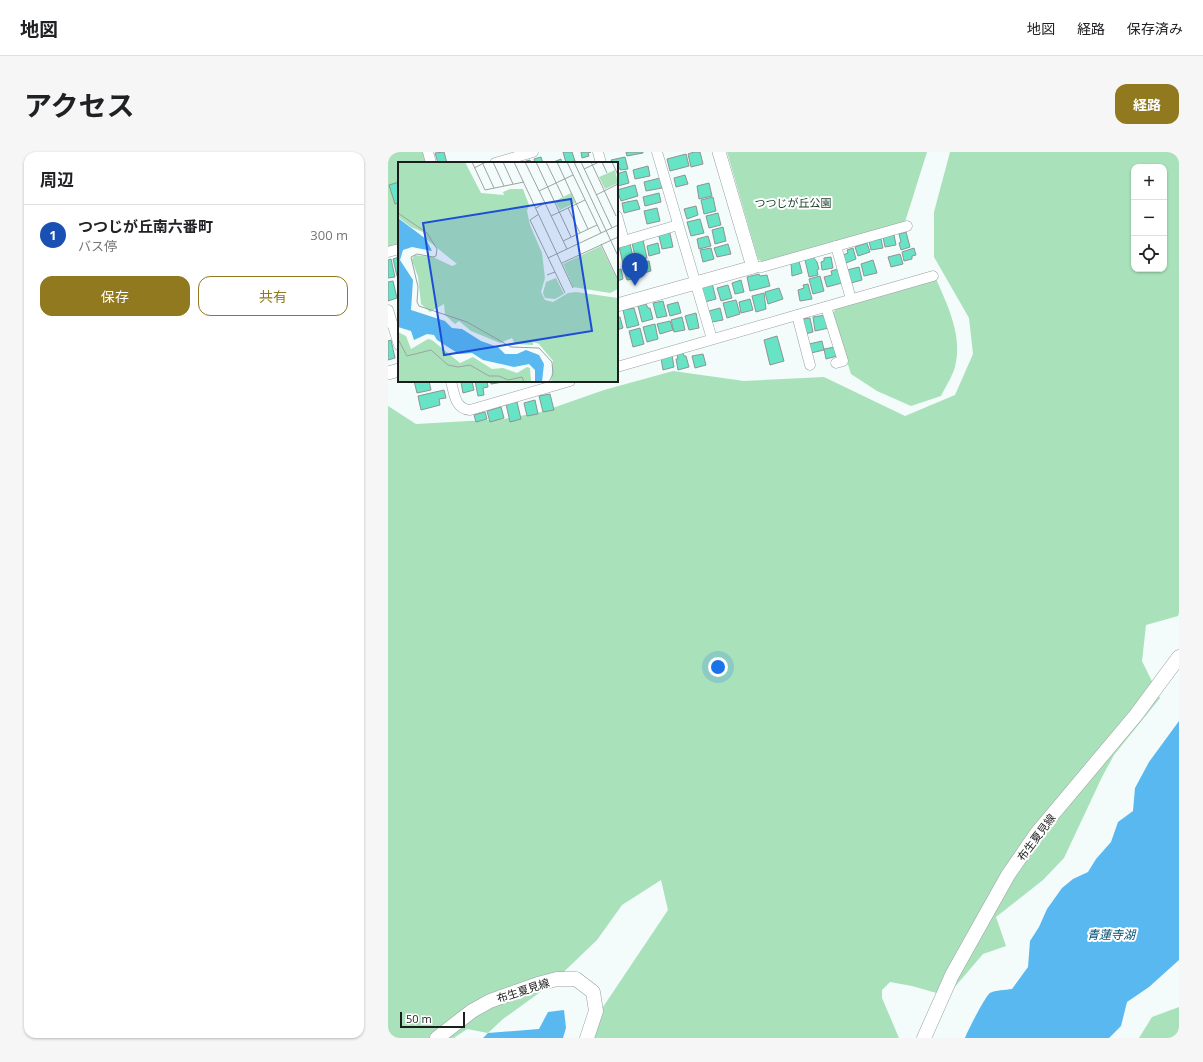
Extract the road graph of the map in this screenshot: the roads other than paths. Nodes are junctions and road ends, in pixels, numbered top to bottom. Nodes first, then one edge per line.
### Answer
1 (428, 152) edge
2 (533, 152) edge
3 (598, 152) edge
4 (656, 152) edge
5 (719, 152) edge
6 (431, 162) edge
7 (498, 162) edge
8 (601, 162) edge
9 (618, 222) edge
10 (678, 225) junction
11 (907, 226) dead end
12 (621, 242) edge
13 (836, 246) junction
14 (398, 249) edge
15 (388, 252) edge
16 (753, 267) junction
17 (933, 276) dead end
18 (695, 283) junction
19 (852, 299) junction
20 (618, 306) edge
21 (826, 307) junction
22 (392, 309) edge
23 (797, 315) junction
24 (712, 339) junction
25 (398, 340) edge
26 (836, 363) dead end
27 (810, 365) dead end
28 (618, 367) edge
29 (398, 370) edge
30 (388, 373) edge
31 (451, 382) edge
32 (567, 382) edge
33 (1179, 657) edge
34 (437, 1038) edge
35 (587, 1038) edge
36 (924, 1038) edge

1 - 6 street
2 - 7 street
3 - 8 street
4 - 10 street
5 - 16 street
9 - 12 street
10 - 12 street
10 - 18 street
11 - 13 street
13 - 16 street
13 - 19 street
14 - 15 street
16 - 18 street
17 - 19 street
18 - 20 street
18 - 24 street
19 - 21 street
21 - 23 street
21 - 26 street
22 - 25 street
23 - 24 street
23 - 27 street
24 - 28 street
29 - 30 street
31 - 32 street
33 - 36 main road, 布生夏見線
34 - 35 main road, 布生夏見線

